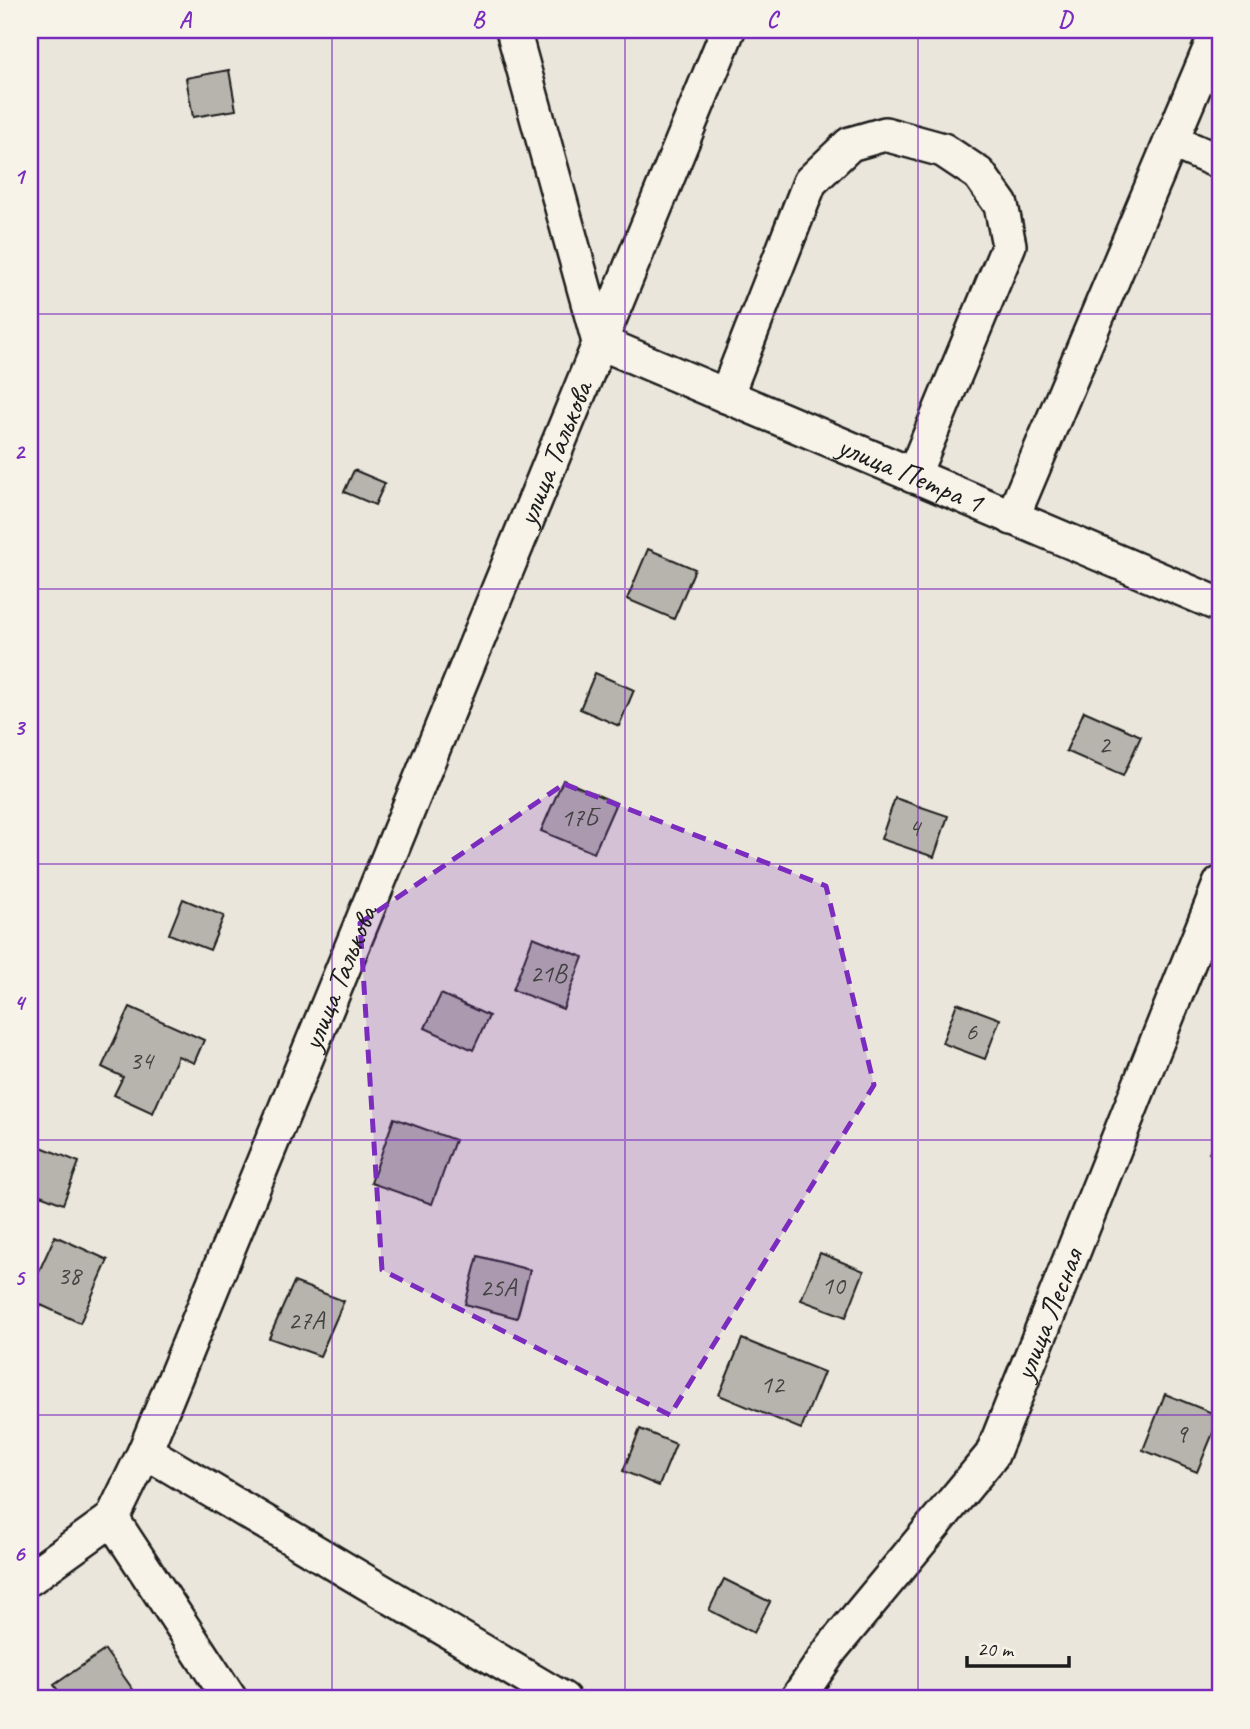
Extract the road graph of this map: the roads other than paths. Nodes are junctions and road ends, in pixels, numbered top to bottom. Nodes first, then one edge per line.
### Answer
1 (513, 30) edge
2 (728, 30) edge
3 (1218, 30) edge
4 (1171, 141) junction
5 (1220, 162) edge
6 (599, 342) junction
7 (726, 396) junction
8 (913, 476) junction
9 (1013, 518) junction
10 (1220, 605) edge
11 (1220, 884) edge
12 (145, 1451) junction
13 (112, 1519) junction
14 (30, 1578) edge
15 (230, 1699) edge
16 (563, 1699) edge
17 (797, 1699) edge

1 - 6 street
2 - 6 street, улица Талькова
3 - 4 street
4 - 5 street
4 - 9 street
6 - 7 street, улица Петра 1
6 - 12 street, улица Талькова
7 - 8 street, улица Петра 1
7 - 8 street
8 - 9 street, улица Петра 1
9 - 10 street, улица Петра 1
11 - 17 street, улица Лесная
12 - 13 street, улица Талькова
12 - 16 street
13 - 14 street, улица Талькова
13 - 15 street

